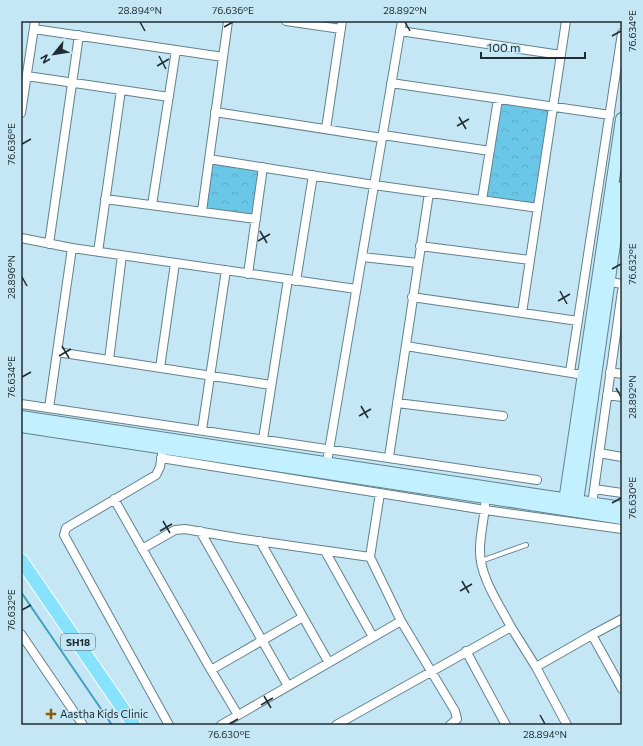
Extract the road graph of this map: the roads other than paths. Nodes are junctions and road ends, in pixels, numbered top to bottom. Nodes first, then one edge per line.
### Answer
1 (228, 21) edge
2 (286, 21) edge
3 (402, 21) edge
4 (566, 21) edge
5 (34, 25) edge
6 (342, 25) edge
7 (400, 31) junction
8 (622, 33) edge
9 (79, 36) junction
10 (176, 50) junction
11 (561, 55) junction
12 (223, 57) junction
13 (26, 76) junction
14 (74, 83) junction
15 (391, 83) junction
16 (121, 90) junction
17 (169, 97) junction
18 (498, 99) junction
19 (553, 106) junction
20 (215, 112) junction
21 (21, 113) edge
22 (610, 115) junction
23 (622, 119) edge
24 (326, 129) junction
25 (382, 137) junction
26 (620, 140) edge
27 (490, 151) junction
28 (209, 158) junction
29 (263, 167) junction
30 (313, 175) junction
31 (374, 185) junction
32 (622, 188) edge
33 (429, 193) junction
34 (105, 199) junction
35 (482, 200) junction
36 (152, 205) junction
37 (538, 208) junction
38 (202, 211) junction
39 (256, 218) junction
40 (21, 238) edge
41 (49, 244) junction
42 (420, 246) junction
43 (72, 248) junction
44 (98, 252) junction
45 (122, 255) junction
46 (362, 257) junction
47 (530, 260) junction
48 (175, 263) junction
49 (418, 263) junction
50 (226, 270) junction
51 (248, 274) junction
52 (292, 280) junction
53 (603, 281) junction
54 (622, 284) edge
55 (356, 289) junction
56 (622, 291) edge
57 (412, 297) junction
58 (620, 312) edge
59 (522, 313) junction
60 (578, 321) junction
61 (406, 346) junction
62 (57, 352) junction
63 (109, 360) junction
64 (160, 368) junction
65 (570, 372) junction
66 (610, 372) junction
67 (622, 374) edge
68 (584, 375) junction
69 (210, 376) junction
70 (270, 385) junction
71 (607, 395) junction
72 (622, 397) edge
73 (397, 403) junction
74 (21, 404) edge
75 (49, 408) junction
76 (503, 416) dead end
77 (21, 417) edge
78 (21, 426) edge
79 (202, 430) junction
80 (262, 439) junction
81 (329, 448) junction
82 (162, 453) junction
83 (599, 453) junction
84 (389, 457) junction
85 (622, 457) edge
86 (326, 468) junction
87 (537, 480) dead end
88 (594, 489) junction
89 (380, 493) junction
90 (622, 493) edge
91 (486, 497) junction
92 (114, 499) junction
93 (564, 504) junction
94 (592, 504) junction
95 (576, 506) junction
96 (622, 508) edge
97 (485, 510) junction
98 (622, 518) edge
99 (622, 530) edge
100 (200, 531) junction
101 (260, 542) junction
102 (526, 545) dead end
103 (142, 549) junction
104 (326, 551) junction
105 (370, 557) junction
106 (21, 560) edge
107 (481, 561) junction
108 (21, 574) edge
109 (303, 617) junction
110 (622, 619) edge
111 (402, 621) junction
112 (511, 627) junction
113 (21, 634) edge
114 (592, 635) junction
115 (373, 637) junction
116 (262, 640) junction
117 (466, 651) junction
118 (329, 663) junction
119 (536, 667) junction
120 (211, 670) junction
121 (431, 671) junction
122 (288, 686) junction
123 (622, 689) edge
124 (238, 715) junction
125 (83, 725) edge
126 (125, 725) edge
127 (134, 725) edge
128 (169, 725) edge
129 (221, 725) edge
130 (336, 725) edge
131 (450, 725) edge
132 (506, 725) edge
133 (567, 725) edge

1 - 12 street
2 - 6 street
3 - 7 street
4 - 11 street
5 - 9 street
5 - 13 street
6 - 24 street
7 - 11 street
7 - 15 street
8 - 22 street
9 - 10 street
9 - 14 street
10 - 12 street
10 - 17 street
11 - 19 street
12 - 20 street
13 - 14 street
13 - 21 street
14 - 16 street
14 - 41 street
15 - 18 street
15 - 25 street
16 - 17 street
16 - 34 street
17 - 36 street
18 - 19 street
18 - 27 street
19 - 22 street
19 - 37 street
20 - 24 street
20 - 28 street
22 - 60 street
23 - 26 street
24 - 25 street
25 - 27 street
25 - 31 street
26 - 53 street
27 - 35 street
28 - 29 street
28 - 38 street
29 - 30 street
29 - 39 street
30 - 31 street
30 - 52 street
31 - 33 street
31 - 46 street
32 - 53 street
33 - 35 street
33 - 42 street
34 - 36 street
34 - 44 street
35 - 37 street
36 - 38 street
37 - 47 street
38 - 39 street
39 - 51 street
40 - 41 street
41 - 43 street
42 - 47 street
42 - 49 street
43 - 44 street
43 - 62 street
44 - 45 street
45 - 48 street
45 - 63 street
46 - 49 street
46 - 55 street
47 - 59 street
48 - 50 street
48 - 64 street
49 - 57 street
50 - 51 street
50 - 69 street
51 - 52 street
52 - 55 street
52 - 70 street
53 - 54 street
53 - 68 street
53 - 95 street
55 - 81 street
56 - 58 street
57 - 59 street
57 - 61 street
58 - 66 street
59 - 60 street
60 - 65 street
61 - 65 street
61 - 73 street
62 - 63 street
62 - 75 street
63 - 64 street
64 - 69 street
65 - 68 street
66 - 67 street
66 - 71 street
68 - 93 street
69 - 70 street
69 - 79 street
70 - 80 street
71 - 72 street
71 - 83 street
73 - 76 street
73 - 84 street
74 - 75 street
75 - 79 street
77 - 86 street
78 - 82 street
79 - 80 street
80 - 81 street
81 - 84 street
81 - 86 street
82 - 86 street
82 - 89 street
82 - 92 street
83 - 85 street
83 - 88 street
84 - 87 street
86 - 91 street
86 - 93 street
88 - 90 street
88 - 94 street
89 - 97 street
89 - 105 street
91 - 93 street
91 - 97 street
92 - 103 street
92 - 128 street
93 - 95 street
94 - 95 street
94 - 96 street
95 - 98 street
97 - 99 street
97 - 107 street
100 - 101 street
100 - 103 street
100 - 116 street
101 - 104 street
101 - 109 street
102 - 107 lane
103 - 120 street
104 - 105 street
104 - 115 street
105 - 111 street
106 - 127 main road, SH18
107 - 112 street
108 - 126 main road, SH18
109 - 116 street
109 - 118 street
110 - 114 street
111 - 115 street
111 - 121 street
112 - 117 street
112 - 119 street
113 - 125 street
114 - 119 street
114 - 123 street
115 - 118 street
116 - 120 street
116 - 122 street
117 - 121 street
117 - 132 street
118 - 122 street
119 - 133 street
120 - 124 street
121 - 130 street
121 - 131 street
122 - 124 street
124 - 129 street

